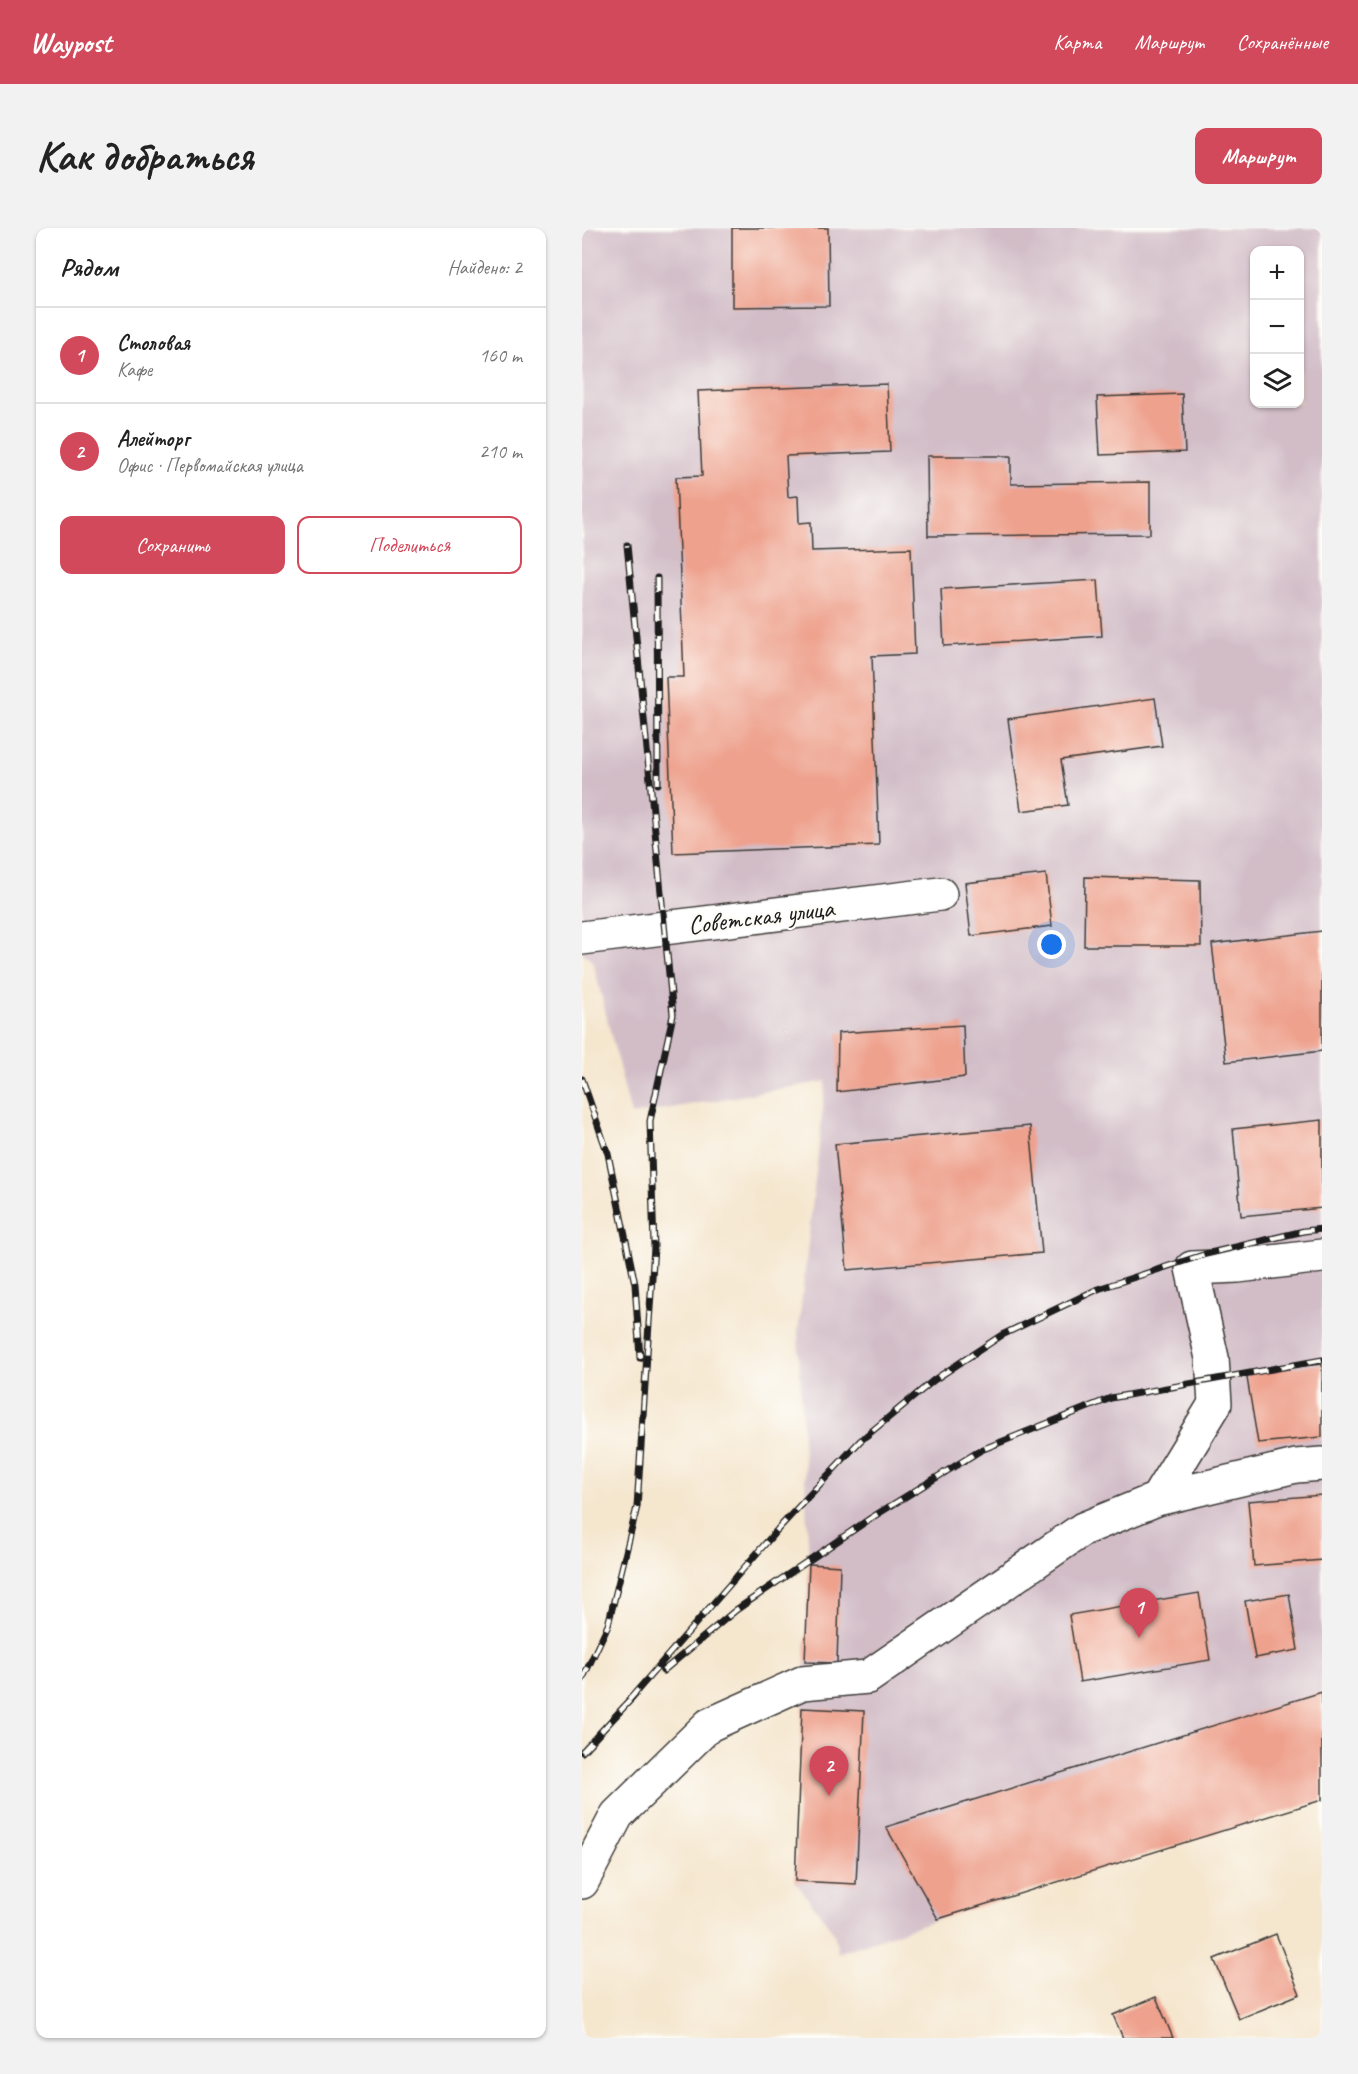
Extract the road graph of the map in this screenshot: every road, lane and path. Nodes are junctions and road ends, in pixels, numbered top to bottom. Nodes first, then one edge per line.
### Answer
1 (940, 894) dead end
2 (582, 938) edge
3 (1322, 1256) edge
4 (1322, 1464) edge
5 (1157, 1499) junction
6 (582, 1882) edge

1 - 2 street, Советская улица
3 - 5 street
4 - 5 street
5 - 6 street

